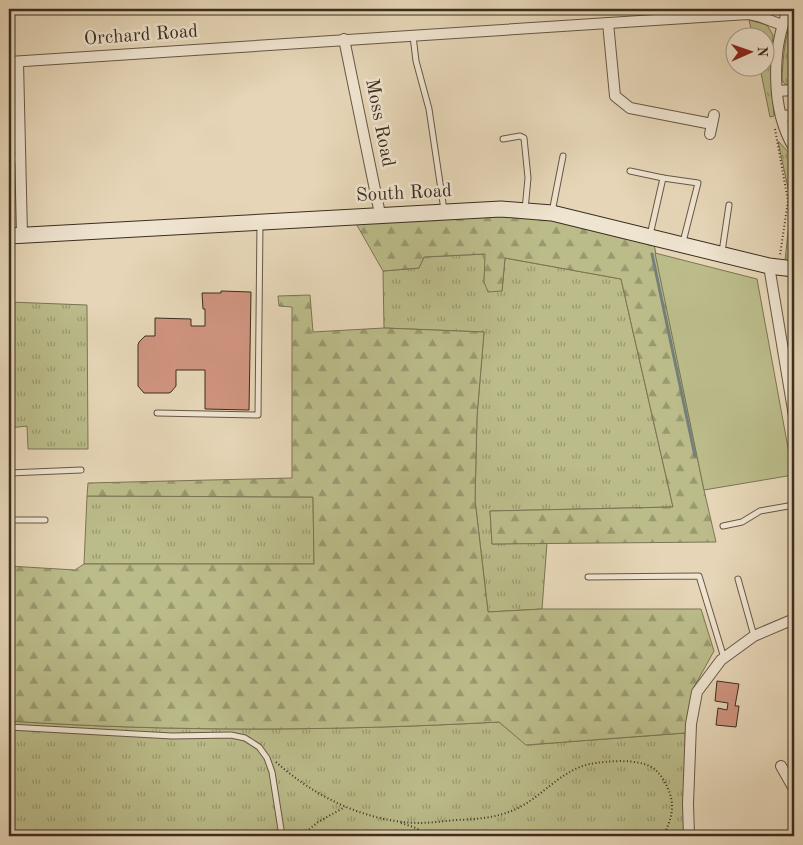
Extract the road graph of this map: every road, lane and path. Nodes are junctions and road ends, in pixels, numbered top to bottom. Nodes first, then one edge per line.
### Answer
1 (789, 9) edge
2 (608, 23) junction
3 (782, 26) junction
4 (413, 36) junction
5 (344, 39) junction
6 (14, 62) edge
7 (794, 90) edge
8 (777, 91) junction
9 (794, 115) edge
10 (782, 116) junction
11 (712, 124) dead end
12 (503, 139) dead end
13 (794, 148) edge
14 (563, 156) dead end
15 (9, 159) edge
16 (20, 159) junction
17 (630, 171) dead end
18 (663, 178) junction
19 (729, 205) dead end
20 (525, 211) junction
21 (444, 212) junction
22 (552, 213) junction
23 (380, 214) junction
24 (260, 222) junction
25 (15, 235) edge
26 (650, 237) junction
27 (683, 245) junction
28 (721, 255) junction
29 (774, 267) junction
30 (794, 268) edge
31 (157, 413) dead end
32 (794, 416) edge
33 (80, 470) dead end
34 (9, 473) edge
35 (794, 505) edge
36 (9, 520) edge
37 (45, 520) dead end
38 (723, 526) dead end
39 (588, 577) dead end
40 (738, 579) dead end
41 (794, 619) edge
42 (754, 636) junction
43 (724, 658) junction
44 (9, 727) edge
45 (276, 761) dead end
46 (781, 766) dead end
47 (794, 789) edge
48 (345, 807) junction
49 (397, 821) junction
50 (282, 836) edge
51 (301, 836) edge
52 (430, 836) edge
53 (664, 836) edge
54 (689, 836) edge

1 - 3 street
2 - 3 street, Orchard Road
2 - 4 street, Orchard Road
2 - 11 street
3 - 8 street
4 - 5 street, Orchard Road
4 - 21 lane
5 - 6 street, Orchard Road
5 - 23 street, Moss Road
6 - 16 street
7 - 8 street
8 - 10 street
9 - 10 street
10 - 13 street
10 - 29 path
12 - 20 lane
14 - 22 lane
15 - 16 lane
16 - 25 street
17 - 18 lane
18 - 26 lane
18 - 27 lane
19 - 28 lane
20 - 21 main road, South Road
20 - 22 main road, South Road
21 - 23 main road, South Road
22 - 26 main road, South Road
23 - 24 main road, South Road
24 - 25 main road, South Road
24 - 31 lane
26 - 27 main road, South Road
27 - 28 main road, South Road
28 - 29 main road, South Road
29 - 30 main road, South Road
29 - 32 street
33 - 34 lane
35 - 38 lane
36 - 37 lane
39 - 43 lane
40 - 42 lane
41 - 42 street
42 - 43 street
43 - 54 street
44 - 50 lane
45 - 48 path
46 - 47 street
48 - 49 path
48 - 51 path
49 - 52 path
49 - 53 path

